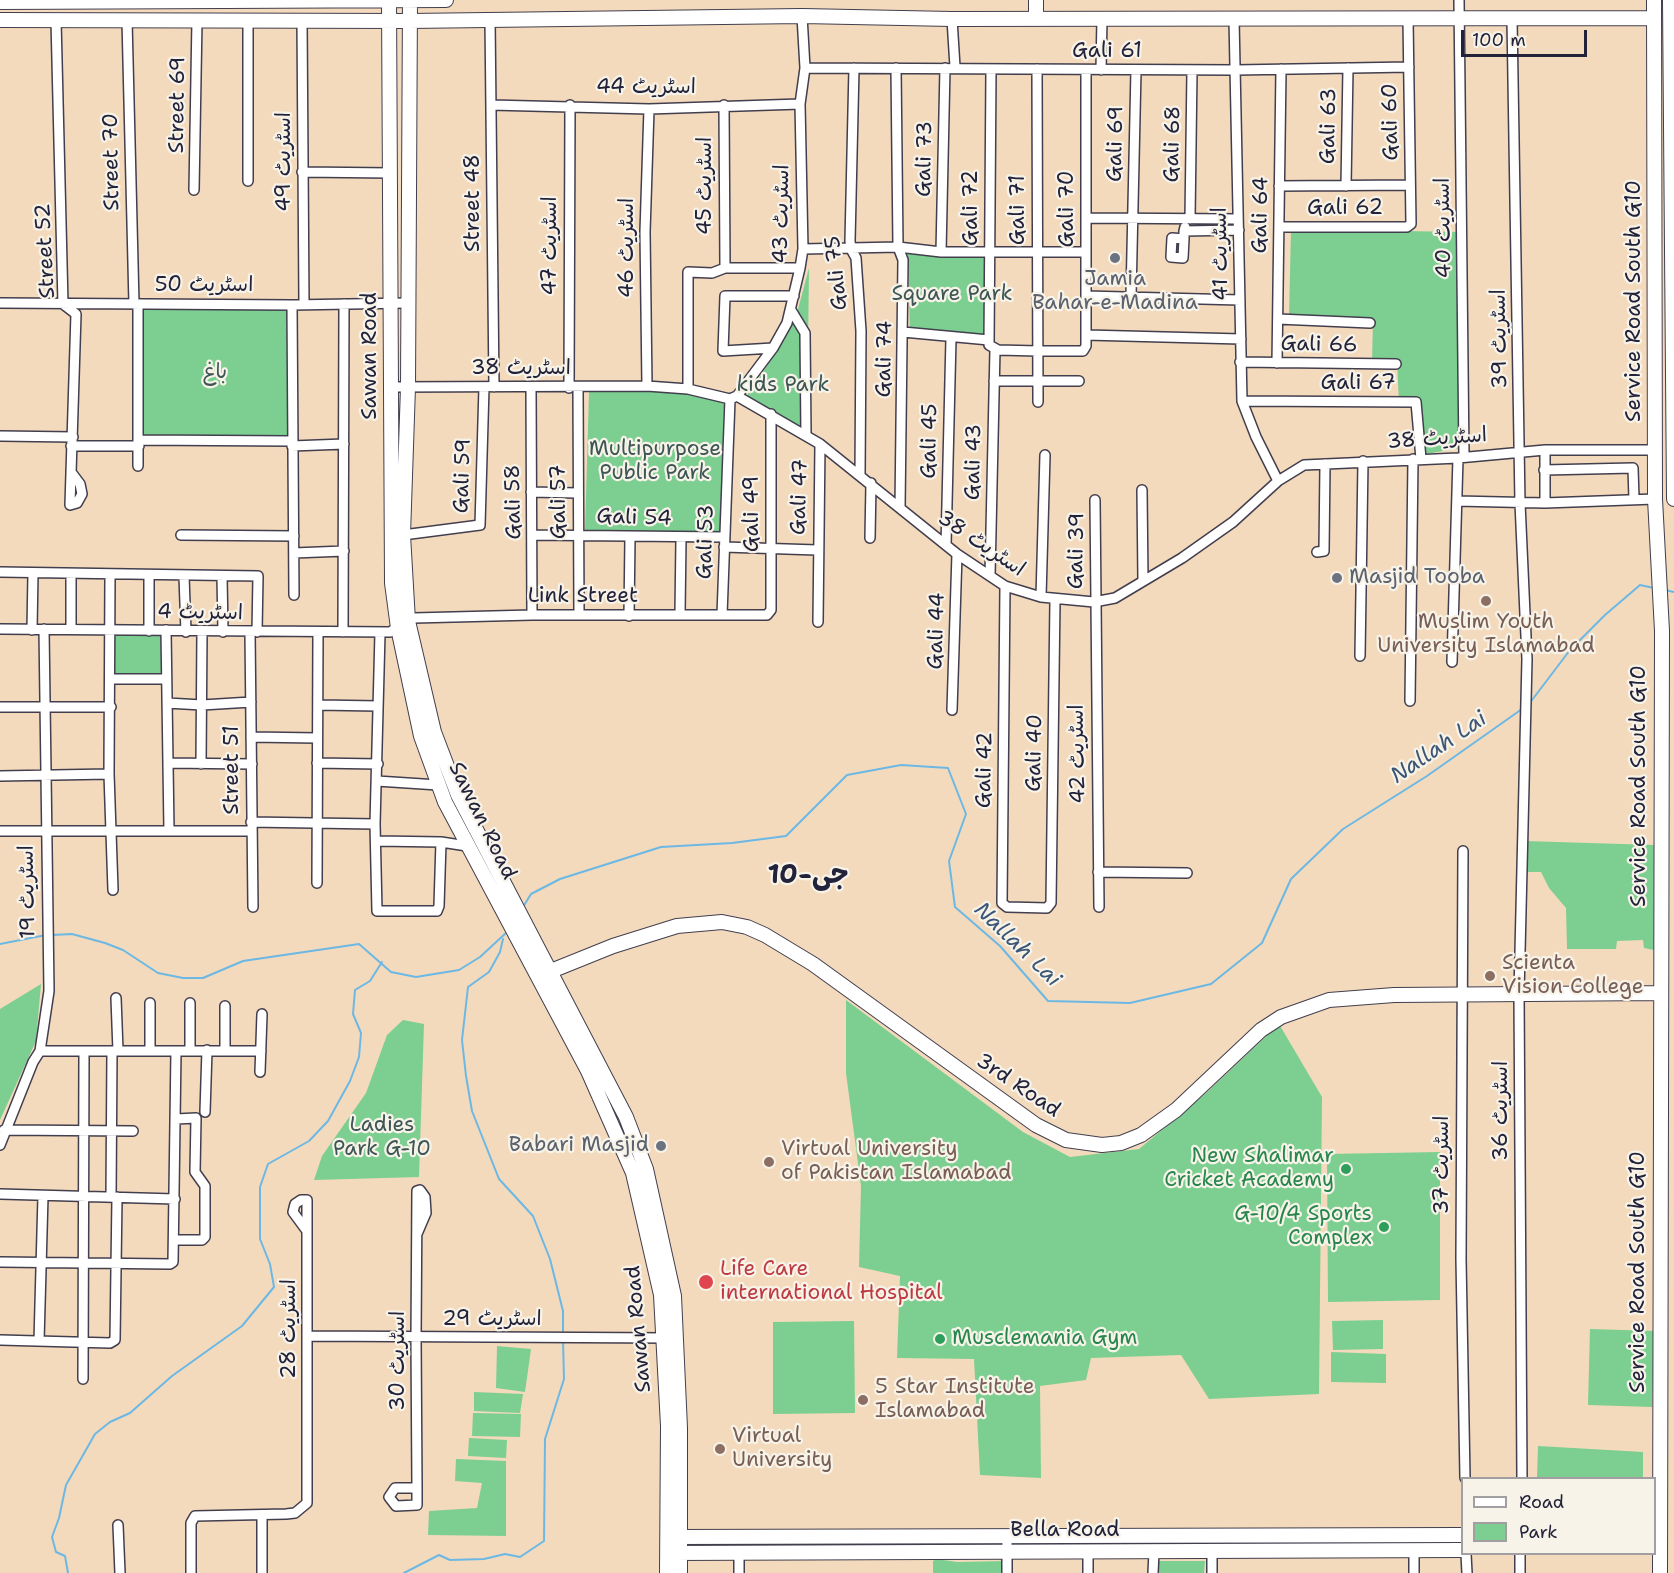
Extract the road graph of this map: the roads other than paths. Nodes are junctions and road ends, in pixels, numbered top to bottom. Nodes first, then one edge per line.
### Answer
1 (389, 0) edge
2 (410, 0) edge
3 (446, 0) edge
4 (1036, 0) edge
5 (1459, 0) edge
6 (1654, 0) edge
7 (0, 2) edge
8 (1670, 3) edge
9 (802, 16) junction
10 (1102, 18) junction
11 (1654, 18) junction
12 (490, 19) junction
13 (952, 19) junction
14 (1036, 19) junction
15 (1234, 19) junction
16 (1408, 19) junction
17 (1459, 19) junction
18 (1512, 19) junction
19 (0, 20) edge
20 (56, 20) junction
21 (127, 20) junction
22 (197, 20) junction
23 (248, 20) junction
24 (302, 20) junction
25 (390, 20) junction
26 (409, 21) junction
27 (950, 67) junction
28 (1408, 67) junction
29 (805, 68) junction
30 (854, 68) junction
31 (896, 68) junction
32 (1348, 68) junction
33 (991, 69) junction
34 (1037, 69) junction
35 (1086, 69) junction
36 (1281, 69) junction
37 (1101, 70) junction
38 (1136, 70) junction
39 (1191, 70) junction
40 (1236, 70) junction
41 (800, 104) junction
42 (491, 105) junction
43 (570, 105) junction
44 (724, 105) junction
45 (649, 109) junction
46 (302, 172) junction
47 (391, 173) junction
48 (248, 181) dead end
49 (1410, 185) junction
50 (1280, 186) junction
51 (1346, 186) junction
52 (194, 190) dead end
53 (1670, 194) junction
54 (1656, 196) junction
55 (1086, 218) junction
56 (1132, 219) junction
57 (1187, 219) junction
58 (1238, 219) junction
59 (1411, 224) joint
60 (1279, 227) junction
61 (1239, 230) junction
62 (898, 247) junction
63 (803, 249) junction
64 (851, 249) junction
65 (990, 251) junction
66 (1037, 251) junction
67 (941, 252) junction
68 (1086, 252) junction
69 (725, 267) junction
70 (800, 268) junction
71 (794, 296) junction
72 (1086, 296) junction
73 (1131, 296) junction
74 (1240, 300) junction
75 (393, 301) junction
76 (0, 303) edge
77 (63, 303) junction
78 (407, 303) junction
79 (136, 304) junction
80 (304, 304) junction
81 (344, 304) junction
82 (292, 305) junction
83 (791, 310) junction
84 (1278, 319) junction
85 (1370, 323) dead end
86 (903, 332) junction
87 (1086, 335) junction
88 (951, 338) junction
89 (1241, 339) junction
90 (991, 345) junction
91 (773, 348) junction
92 (1038, 351) junction
93 (1240, 362) junction
94 (1277, 363) junction
95 (1396, 364) dead end
96 (994, 381) junction
97 (1038, 381) junction
98 (1079, 381) dead end
99 (647, 386) junction
100 (393, 387) junction
101 (408, 387) junction
102 (484, 387) junction
103 (494, 387) junction
104 (531, 388) junction
105 (573, 388) junction
106 (688, 389) junction
107 (733, 397) junction
108 (1242, 401) junction
109 (1038, 402) dead end
110 (771, 414) junction
111 (806, 435) junction
112 (0, 436) edge
113 (72, 441) junction
114 (139, 443) junction
115 (292, 444) junction
116 (344, 444) junction
117 (820, 444) junction
118 (1545, 450) junction
119 (1656, 450) junction
120 (1520, 451) junction
121 (1045, 456) dead end
122 (1461, 457) junction
123 (1417, 459) junction
124 (1363, 461) junction
125 (1325, 464) junction
126 (138, 466) dead end
127 (1544, 470) junction
128 (72, 472) dead end
129 (860, 475) junction
130 (1278, 481) junction
131 (871, 483) junction
132 (1143, 489) dead end
133 (531, 492) junction
134 (577, 493) junction
135 (1634, 499) junction
136 (1655, 499) junction
137 (1674, 499) edge
138 (1095, 500) dead end
139 (1457, 501) junction
140 (1520, 503) junction
141 (1545, 503) junction
142 (900, 508) junction
143 (578, 534) junction
144 (181, 535) dead end
145 (403, 535) junction
146 (532, 535) junction
147 (294, 536) junction
148 (630, 537) junction
149 (681, 538) junction
150 (870, 538) dead end
151 (724, 542) junction
152 (946, 544) junction
153 (771, 549) junction
154 (817, 550) junction
155 (344, 551) junction
156 (1317, 552) dead end
157 (294, 553) junction
158 (957, 554) junction
159 (0, 572) edge
160 (33, 573) junction
161 (71, 574) junction
162 (110, 575) junction
163 (149, 575) junction
164 (184, 576) junction
165 (222, 576) junction
166 (990, 576) junction
167 (1143, 581) junction
168 (1005, 586) junction
169 (294, 595) dead end
170 (1041, 597) junction
171 (1055, 600) junction
172 (1094, 602) junction
173 (770, 613) joint
174 (680, 614) junction
175 (532, 615) junction
176 (579, 615) junction
177 (722, 615) junction
178 (629, 616) junction
179 (818, 622) dead end
180 (403, 625) junction
181 (0, 629) edge
182 (44, 629) junction
183 (71, 629) junction
184 (111, 629) junction
185 (32, 630) junction
186 (166, 630) junction
187 (149, 631) junction
188 (202, 631) junction
189 (186, 632) junction
190 (223, 632) junction
191 (253, 632) junction
192 (318, 632) junction
193 (343, 632) junction
194 (380, 633) junction
195 (1360, 656) dead end
196 (1452, 662) dead end
197 (110, 679) junction
198 (166, 679) junction
199 (1410, 701) dead end
200 (251, 702) junction
201 (167, 703) junction
202 (202, 705) junction
203 (318, 705) junction
204 (378, 706) junction
205 (0, 707) edge
206 (111, 707) junction
207 (44, 708) junction
208 (952, 710) dead end
209 (251, 737) junction
210 (317, 738) junction
211 (1524, 743) joint
212 (317, 763) junction
213 (168, 764) junction
214 (201, 764) junction
215 (252, 764) junction
216 (378, 764) junction
217 (44, 774) junction
218 (109, 774) junction
219 (0, 776) edge
220 (377, 781) junction
221 (438, 785) junction
222 (1668, 802) edge
223 (317, 823) junction
224 (375, 824) junction
225 (252, 826) junction
226 (45, 829) junction
227 (112, 830) junction
228 (0, 831) edge
229 (169, 831) junction
230 (377, 841) junction
231 (441, 842) junction
232 (467, 846) junction
233 (1463, 851) dead end
234 (1098, 872) junction
235 (1186, 873) dead end
236 (492, 877) junction
237 (317, 883) dead end
238 (112, 890) dead end
239 (253, 907) dead end
240 (1051, 907) joint
241 (1098, 907) dead end
242 (543, 974) junction
243 (1661, 993) junction
244 (1519, 994) junction
245 (1463, 996) junction
246 (116, 998) dead end
247 (150, 1003) dead end
248 (190, 1004) dead end
249 (225, 1006) dead end
250 (262, 1014) dead end
251 (190, 1050) junction
252 (207, 1050) junction
253 (225, 1050) junction
254 (115, 1051) junction
255 (150, 1051) junction
256 (176, 1051) junction
257 (261, 1051) junction
258 (40, 1052) junction
259 (84, 1052) junction
260 (260, 1072) dead end
261 (205, 1112) dead end
262 (176, 1119) junction
263 (4, 1130) junction
264 (85, 1131) junction
265 (112, 1131) junction
266 (133, 1131) dead end
267 (0, 1145) edge
268 (195, 1172) junction
269 (176, 1174) junction
270 (0, 1194) edge
271 (43, 1196) junction
272 (85, 1196) junction
273 (114, 1197) junction
274 (176, 1199) junction
275 (307, 1231) dead end
276 (417, 1234) dead end
277 (174, 1240) junction
278 (0, 1262) edge
279 (117, 1262) junction
280 (41, 1263) junction
281 (84, 1263) junction
282 (308, 1336) junction
283 (416, 1338) junction
284 (670, 1338) junction
285 (0, 1340) edge
286 (39, 1341) junction
287 (83, 1342) junction
288 (1667, 1376) edge
289 (83, 1379) dead end
290 (1464, 1477) edge
291 (1522, 1477) edge
292 (417, 1488) dead end
293 (261, 1516) junction
294 (118, 1525) dead end
295 (1657, 1532) edge
296 (1007, 1535) junction
297 (1461, 1535) edge
298 (824, 1536) junction
299 (1139, 1536) junction
300 (1255, 1536) junction
301 (674, 1537) junction
302 (1657, 1548) edge
303 (1414, 1550) junction
304 (1461, 1550) edge
305 (1212, 1551) junction
306 (1255, 1551) junction
307 (1007, 1552) junction
308 (1088, 1552) junction
309 (1139, 1552) junction
310 (1154, 1552) junction
311 (674, 1553) junction
312 (739, 1553) junction
313 (824, 1553) junction
314 (1466, 1555) edge
315 (1520, 1555) edge
316 (120, 1573) edge
317 (191, 1573) edge
318 (262, 1573) edge
319 (667, 1573) edge
320 (680, 1573) edge
321 (739, 1573) edge
322 (1007, 1573) edge
323 (1088, 1573) edge
324 (1153, 1573) edge
325 (1212, 1573) edge
326 (1414, 1573) edge
327 (1467, 1573) edge
328 (1520, 1573) edge
329 (1660, 1573) edge

1 - 2 main road
1 - 7 main road
1 - 25 main road, Sawan Road
2 - 3 main road
2 - 26 main road, Sawan Road
4 - 14 main road
5 - 17 street, اسٹریٹ 40
6 - 11 main road, Service Road South G10
8 - 53 main road, Service Road South G10
9 - 12 main road
9 - 13 main road
9 - 29 street, اسٹریٹ 43
10 - 14 main road
10 - 15 main road
10 - 37 street
11 - 18 main road
11 - 54 main road, Service Road South G10
12 - 26 main road
12 - 42 street, Street 48
13 - 14 main road
13 - 27 street, Gali 73
15 - 16 main road
15 - 40 street, اسٹریٹ 41
16 - 17 main road
16 - 28 street, Gali 60
17 - 18 main road
17 - 122 street, اسٹریٹ 40
18 - 120 street, اسٹریٹ 39
19 - 20 main road
20 - 21 main road
20 - 77 street, Street 52
21 - 22 main road
21 - 79 street, Street 70
22 - 23 main road
22 - 52 street, Street 69
23 - 24 main road
23 - 48 street
24 - 25 main road
24 - 46 street, اسٹریٹ 49
25 - 26 main road
25 - 47 main road, Sawan Road
26 - 78 main road, Sawan Road
27 - 31 street, Gali 61
27 - 33 street, Gali 61
27 - 67 street, Gali 73
28 - 32 street, Gali 61
28 - 49 street, Gali 60
29 - 30 street, Gali 61
29 - 41 street, اسٹریٹ 43
30 - 31 street, Gali 61
30 - 64 street, Gali 75
31 - 62 street, Gali 74
32 - 36 street, Gali 61
32 - 51 street, Gali 63
33 - 34 street, Gali 61
33 - 65 street, Gali 72
34 - 35 street, Gali 61
34 - 66 street, Gali 71
35 - 37 street, Gali 61
35 - 55 street, Gali 70
36 - 40 street, Gali 61
36 - 50 street, Gali 64
37 - 38 street, Gali 61
38 - 39 street, Gali 61
38 - 56 street, Gali 69
39 - 40 street, Gali 61
39 - 57 street, Gali 68
40 - 58 street, اسٹریٹ 41
41 - 44 street, اسٹریٹ 44
41 - 63 street, اسٹریٹ 43
42 - 43 street, اسٹریٹ 44
42 - 103 street, Street 48
43 - 45 street, اسٹریٹ 44
43 - 105 street, اسٹریٹ 47
44 - 45 street, اسٹریٹ 44
44 - 69 street, اسٹریٹ 45
45 - 99 street, اسٹریٹ 46
46 - 47 street
46 - 80 street, اسٹریٹ 49
47 - 75 main road, Sawan Road
49 - 51 street
49 - 59 street, Gali 60
50 - 51 street
50 - 60 street, Gali 64
53 - 54 main road
53 - 137 main road, Service Road South G10
54 - 119 main road, Service Road South G10
55 - 56 street
55 - 68 street, Gali 70
56 - 57 street
56 - 73 street, Gali 69
57 - 58 street
57 - 61 street, Gali 68
58 - 61 street, اسٹریٹ 41
59 - 60 street, Gali 62
60 - 84 street, Gali 64
61 - 74 street, اسٹریٹ 41
62 - 64 street
62 - 67 street
62 - 86 street, Gali 74
63 - 64 street
63 - 70 street, اسٹریٹ 43
64 - 129 street, Gali 75
65 - 66 street
65 - 67 street
65 - 90 street, Gali 72
66 - 68 street
66 - 92 street, Gali 71
68 - 72 street, Gali 70
69 - 70 street
69 - 106 street
70 - 71 street, اسٹریٹ 43
71 - 83 street, اسٹریٹ 43
71 - 91 street
72 - 73 street
72 - 87 street, Gali 70
73 - 74 street
74 - 89 street, اسٹریٹ 41
75 - 78 street, اسٹریٹ 50
75 - 81 street, اسٹریٹ 50
75 - 100 main road, Sawan Road
76 - 77 street, اسٹریٹ 50
77 - 79 street, اسٹریٹ 50
77 - 113 street, Street 52
78 - 101 main road, Sawan Road
79 - 82 street, اسٹریٹ 50
79 - 114 street, Street 70
80 - 81 street, اسٹریٹ 50
80 - 82 street, اسٹریٹ 50
81 - 116 street
82 - 115 street
83 - 91 street, اسٹریٹ 43
83 - 111 street
84 - 85 street
84 - 94 street, Gali 64
86 - 88 street
86 - 142 street, Gali 74
87 - 89 street
87 - 92 street, Gali 70
88 - 90 street
88 - 152 street, Gali 45
89 - 93 street, اسٹریٹ 41
90 - 92 street
90 - 96 street, Gali 43
91 - 107 street, اسٹریٹ 43
92 - 97 street, Gali 71
93 - 94 street, Gali 66
93 - 108 street, اسٹریٹ 41
94 - 95 street, Gali 66
96 - 97 street
96 - 166 street, Gali 43
97 - 98 street
97 - 109 street, Gali 71
99 - 105 street, اسٹریٹ 38
99 - 106 street, اسٹریٹ 38
100 - 101 street, اسٹریٹ 38
100 - 180 main road, Sawan Road
101 - 102 street, اسٹریٹ 38
101 - 145 main road, Sawan Road
102 - 103 street, اسٹریٹ 38
102 - 145 street, Gali 59
103 - 104 street, اسٹریٹ 38
104 - 105 street, اسٹریٹ 38
104 - 133 street, Gali 58
105 - 134 street, Gali 57
106 - 107 street, اسٹریٹ 38
107 - 110 street, اسٹریٹ 38
107 - 151 street, Gali 53
108 - 123 street, Gali 67
108 - 130 street, اسٹریٹ 41
110 - 111 street, اسٹریٹ 38
110 - 153 street, Gali 49
111 - 117 street, اسٹریٹ 38
112 - 113 street
113 - 114 street
113 - 128 street, Street 52
114 - 115 street
114 - 126 street, Street 70
115 - 116 street
115 - 147 street
116 - 155 street
117 - 129 street, اسٹریٹ 38
117 - 154 street, Gali 47
118 - 119 street, اسٹریٹ 38
118 - 120 street, اسٹریٹ 38
118 - 127 street
119 - 136 main road, Service Road South G10
120 - 122 street, اسٹریٹ 38
120 - 140 street, اسٹریٹ 39
121 - 170 street
122 - 123 street, اسٹریٹ 38
122 - 139 street, اسٹریٹ 40
123 - 124 street, اسٹریٹ 38
123 - 199 street
124 - 125 street, اسٹریٹ 38
124 - 195 street
125 - 130 street, اسٹریٹ 38
125 - 156 street
127 - 135 street
127 - 141 street
129 - 131 street, اسٹریٹ 38
130 - 167 street, اسٹریٹ 38
131 - 142 street, اسٹریٹ 38
131 - 150 street
132 - 167 street
133 - 134 street
133 - 146 street, Gali 58
134 - 143 street, Gali 57
135 - 136 street
135 - 141 street
136 - 222 main road, Service Road South G10
138 - 172 street, Gali 39
139 - 140 street
139 - 196 street, اسٹریٹ 40
140 - 141 street
140 - 211 street, اسٹریٹ 39
142 - 152 street, اسٹریٹ 38
143 - 146 street, Gali 54
143 - 148 street, Gali 54
143 - 176 street, Gali 57
144 - 147 street
145 - 180 main road, Sawan Road
146 - 175 street, Gali 58
147 - 157 street
148 - 149 street, Gali 54
148 - 178 street
149 - 151 street, Gali 54
149 - 174 street
151 - 153 street, Gali 54
151 - 177 street, Gali 53
152 - 158 street, اسٹریٹ 38
153 - 154 street, Gali 54
153 - 173 street, Gali 49
154 - 179 street, Gali 47
155 - 157 street
155 - 193 street
157 - 169 street
158 - 166 street, اسٹریٹ 38
158 - 208 street, Gali 44
159 - 160 street
160 - 161 street
160 - 185 street
161 - 162 street
161 - 183 street
162 - 163 street
162 - 184 street
163 - 164 street
163 - 187 street
164 - 165 street
164 - 189 street
165 - 190 street
165 - 191 street, Street 51
166 - 168 street, اسٹریٹ 38
167 - 172 street, اسٹریٹ 38
168 - 170 street, اسٹریٹ 38
168 - 240 street, Gali 42
170 - 171 street, اسٹریٹ 38
171 - 172 street, اسٹریٹ 38
171 - 240 street, Gali 40
172 - 234 street, اسٹریٹ 42
173 - 177 street, Link Street
174 - 177 street, Link Street
174 - 178 street, Link Street
175 - 176 street, Link Street
175 - 180 street, Link Street
176 - 178 street, Link Street
180 - 194 street, اسٹریٹ 4
180 - 221 main road, Sawan Road
180 - 236 main road, Sawan Road
181 - 185 street, اسٹریٹ 4
182 - 183 street, اسٹریٹ 4
182 - 185 street, اسٹریٹ 4
182 - 207 street, اسٹریٹ 19
183 - 184 street, اسٹریٹ 4
184 - 187 street, اسٹریٹ 4
184 - 197 street
186 - 187 street, اسٹریٹ 4
186 - 189 street, اسٹریٹ 4
186 - 198 street
188 - 189 street, اسٹریٹ 4
188 - 190 street, اسٹریٹ 4
188 - 202 street
190 - 191 street, اسٹریٹ 4
191 - 192 street, اسٹریٹ 4
191 - 200 street, Street 51
192 - 193 street, اسٹریٹ 4
192 - 203 street
193 - 194 street, اسٹریٹ 4
194 - 204 street
197 - 198 street
197 - 206 street
198 - 201 street
200 - 202 street
200 - 209 street, Street 51
201 - 202 street
201 - 213 street
202 - 214 street
203 - 204 street
203 - 210 street
204 - 216 street
205 - 207 street
206 - 207 street
206 - 218 street
207 - 217 street, اسٹریٹ 19
209 - 210 street
209 - 215 street, Street 51
210 - 212 street
211 - 244 street, اسٹریٹ 36
212 - 216 street
212 - 223 street
213 - 214 street
213 - 229 street
214 - 215 street
215 - 225 street, Street 51
216 - 220 street
217 - 218 street
217 - 219 street
217 - 226 street, اسٹریٹ 19
218 - 227 street
220 - 221 street
220 - 224 street
221 - 232 main road, Sawan Road
222 - 243 main road, Service Road South G10
223 - 224 street
223 - 225 street
223 - 237 street
224 - 230 street
225 - 229 street
225 - 239 street, Street 51
226 - 227 street
226 - 228 street
226 - 258 street, اسٹریٹ 19
227 - 229 street
227 - 238 street
230 - 231 street
230 - 231 street
231 - 232 street
232 - 236 main road, Sawan Road
233 - 245 street, اسٹریٹ 37
234 - 235 street
234 - 241 street, اسٹریٹ 42
236 - 242 main road, Sawan Road
242 - 245 main road, 3rd Road
242 - 284 main road, Sawan Road
243 - 244 main road, 3rd Road
243 - 288 main road, Service Road South G10
244 - 245 main road, 3rd Road
244 - 291 street, اسٹریٹ 36
245 - 290 street, اسٹریٹ 37
246 - 254 street
247 - 255 street
248 - 251 street
249 - 253 street
250 - 257 street
251 - 252 street
251 - 256 street
252 - 253 street
252 - 261 street
253 - 257 street
254 - 255 street
254 - 259 street
254 - 265 street
255 - 256 street
256 - 262 street
257 - 260 street
258 - 259 street
258 - 263 street, اسٹریٹ 19
259 - 264 street
262 - 268 street
262 - 269 street
263 - 264 street
263 - 267 street, اسٹریٹ 19
264 - 265 street
264 - 272 street
265 - 266 street
265 - 273 street
268 - 269 street
268 - 277 street
269 - 274 street
270 - 271 street
271 - 272 street
271 - 280 street
272 - 273 street
272 - 281 street
273 - 274 street
273 - 279 street
274 - 277 street
275 - 282 street, اسٹریٹ 28
276 - 283 street, اسٹریٹ 30
277 - 279 street
278 - 280 street
279 - 281 street
279 - 287 street
280 - 281 street
280 - 286 street
281 - 287 street
282 - 283 street, اسٹریٹ 29
282 - 293 street, اسٹریٹ 28
283 - 284 street, اسٹریٹ 29
283 - 292 street, اسٹریٹ 30
284 - 301 main road, Sawan Road
285 - 286 street
286 - 287 street
287 - 289 street
288 - 295 main road, Service Road South G10
293 - 317 street
293 - 318 street
294 - 316 street
295 - 302 main road, Service Road South G10
296 - 298 main road, Bella Road
296 - 299 main road, Bella Road
296 - 307 street
297 - 300 main road, Bella Road
298 - 301 main road, Bella Road
298 - 313 main road
299 - 300 main road, Bella Road
299 - 309 main road
300 - 306 main road
301 - 311 main road, Sawan Road
302 - 329 main road, Service Road South G10
303 - 304 main road, Bella Road
303 - 306 main road, Bella Road
303 - 326 street
305 - 306 main road, Bella Road
305 - 310 main road, Bella Road
305 - 325 street
307 - 308 main road, Bella Road
307 - 313 main road, Bella Road
307 - 322 street
308 - 309 main road, Bella Road
308 - 323 street
309 - 310 main road, Bella Road
310 - 324 street
311 - 312 main road, Bella Road
311 - 319 main road, Sawan Road
311 - 320 main road, Sawan Road
312 - 313 main road, Bella Road
312 - 321 street
314 - 327 street
315 - 328 street

